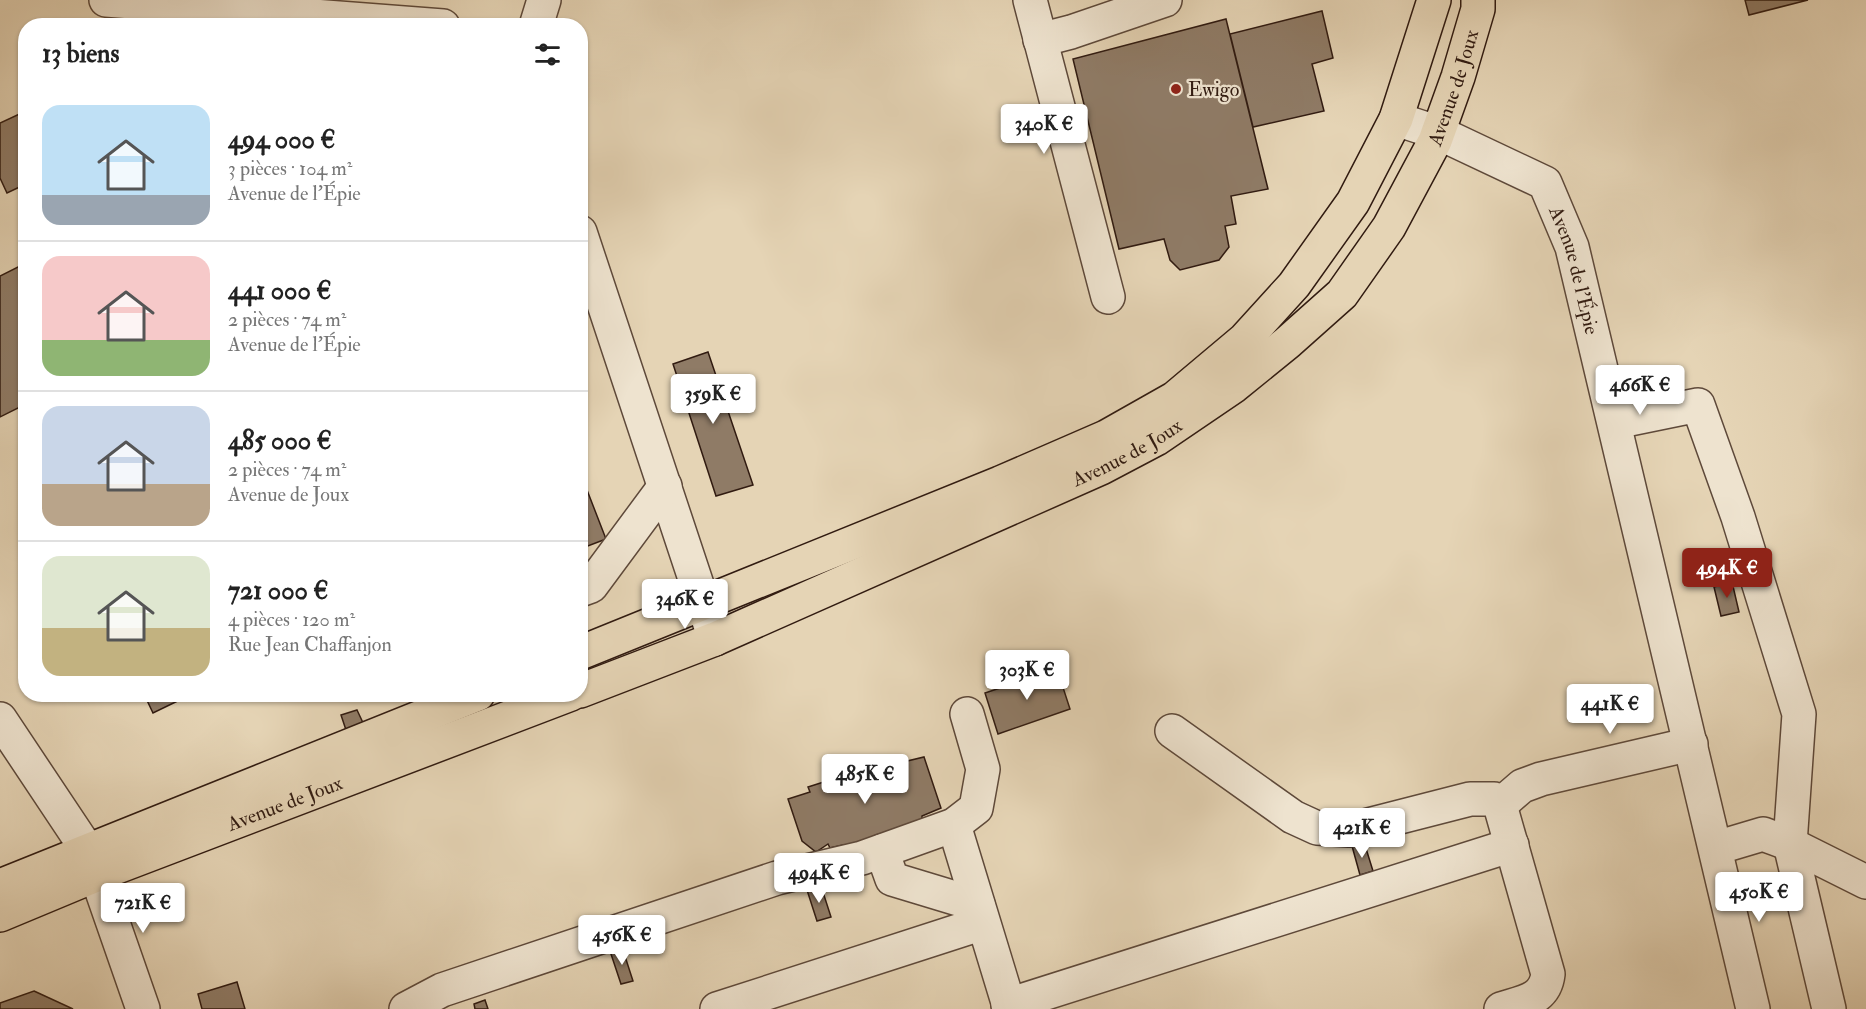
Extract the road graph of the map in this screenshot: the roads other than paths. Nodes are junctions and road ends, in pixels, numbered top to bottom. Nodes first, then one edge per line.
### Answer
1 (106, 0) edge
2 (544, 0) edge
3 (1030, 0) edge
4 (1164, 0) edge
5 (1434, 0) edge
6 (1478, 0) edge
7 (339, 18) edge
8 (538, 18) edge
9 (1040, 39) junction
10 (1396, 118) junction
11 (1439, 133) junction
12 (588, 279) edge
13 (1108, 297) dead end
14 (1615, 422) junction
15 (665, 486) junction
16 (588, 587) edge
17 (703, 604) junction
18 (716, 639) junction
19 (588, 650) edge
20 (588, 688) edge
21 (460, 702) edge
22 (548, 702) edge
23 (967, 714) dead end
24 (0, 719) edge
25 (1172, 731) dead end
26 (1691, 744) junction
27 (1500, 805) junction
28 (954, 825) junction
29 (1790, 844) junction
30 (1512, 845) junction
31 (1716, 848) junction
32 (882, 851) junction
33 (92, 863) junction
34 (1866, 882) edge
35 (0, 886) edge
36 (980, 914) junction
37 (0, 915) edge
38 (1009, 1007) edge
39 (143, 1009) edge
40 (406, 1009) edge
41 (717, 1009) edge
42 (1502, 1009) edge
43 (1753, 1009) edge
44 (1829, 1009) edge

1 - 7 street
2 - 8 street
3 - 9 street
4 - 9 street
5 - 10 main road, Avenue de Joux
6 - 11 main road, Avenue de Joux
9 - 13 street
10 - 11 street, Avenue de l'Épie
10 - 17 main road, Avenue de Joux
11 - 14 street, Avenue de l'Épie
11 - 18 main road, Avenue de Joux
12 - 15 street
14 - 26 street, Avenue de l'Épie
14 - 29 street
15 - 16 street
15 - 17 street
17 - 18 street
17 - 19 main road, Avenue de Joux
18 - 20 main road, Avenue de Joux
21 - 33 main road, Avenue de Joux
22 - 33 main road, Avenue de Joux
23 - 28 street
24 - 33 street
25 - 27 street
26 - 27 street
26 - 31 street, Avenue de l'Épie
27 - 30 street
28 - 32 street
28 - 36 street
29 - 31 street
29 - 34 street
29 - 44 street
30 - 38 street
30 - 42 street
31 - 43 street, Avenue de l'Épie
32 - 36 street
32 - 40 street
33 - 35 main road, Avenue de Joux
33 - 37 main road, Avenue de Joux
33 - 39 street
36 - 38 street
36 - 41 street

